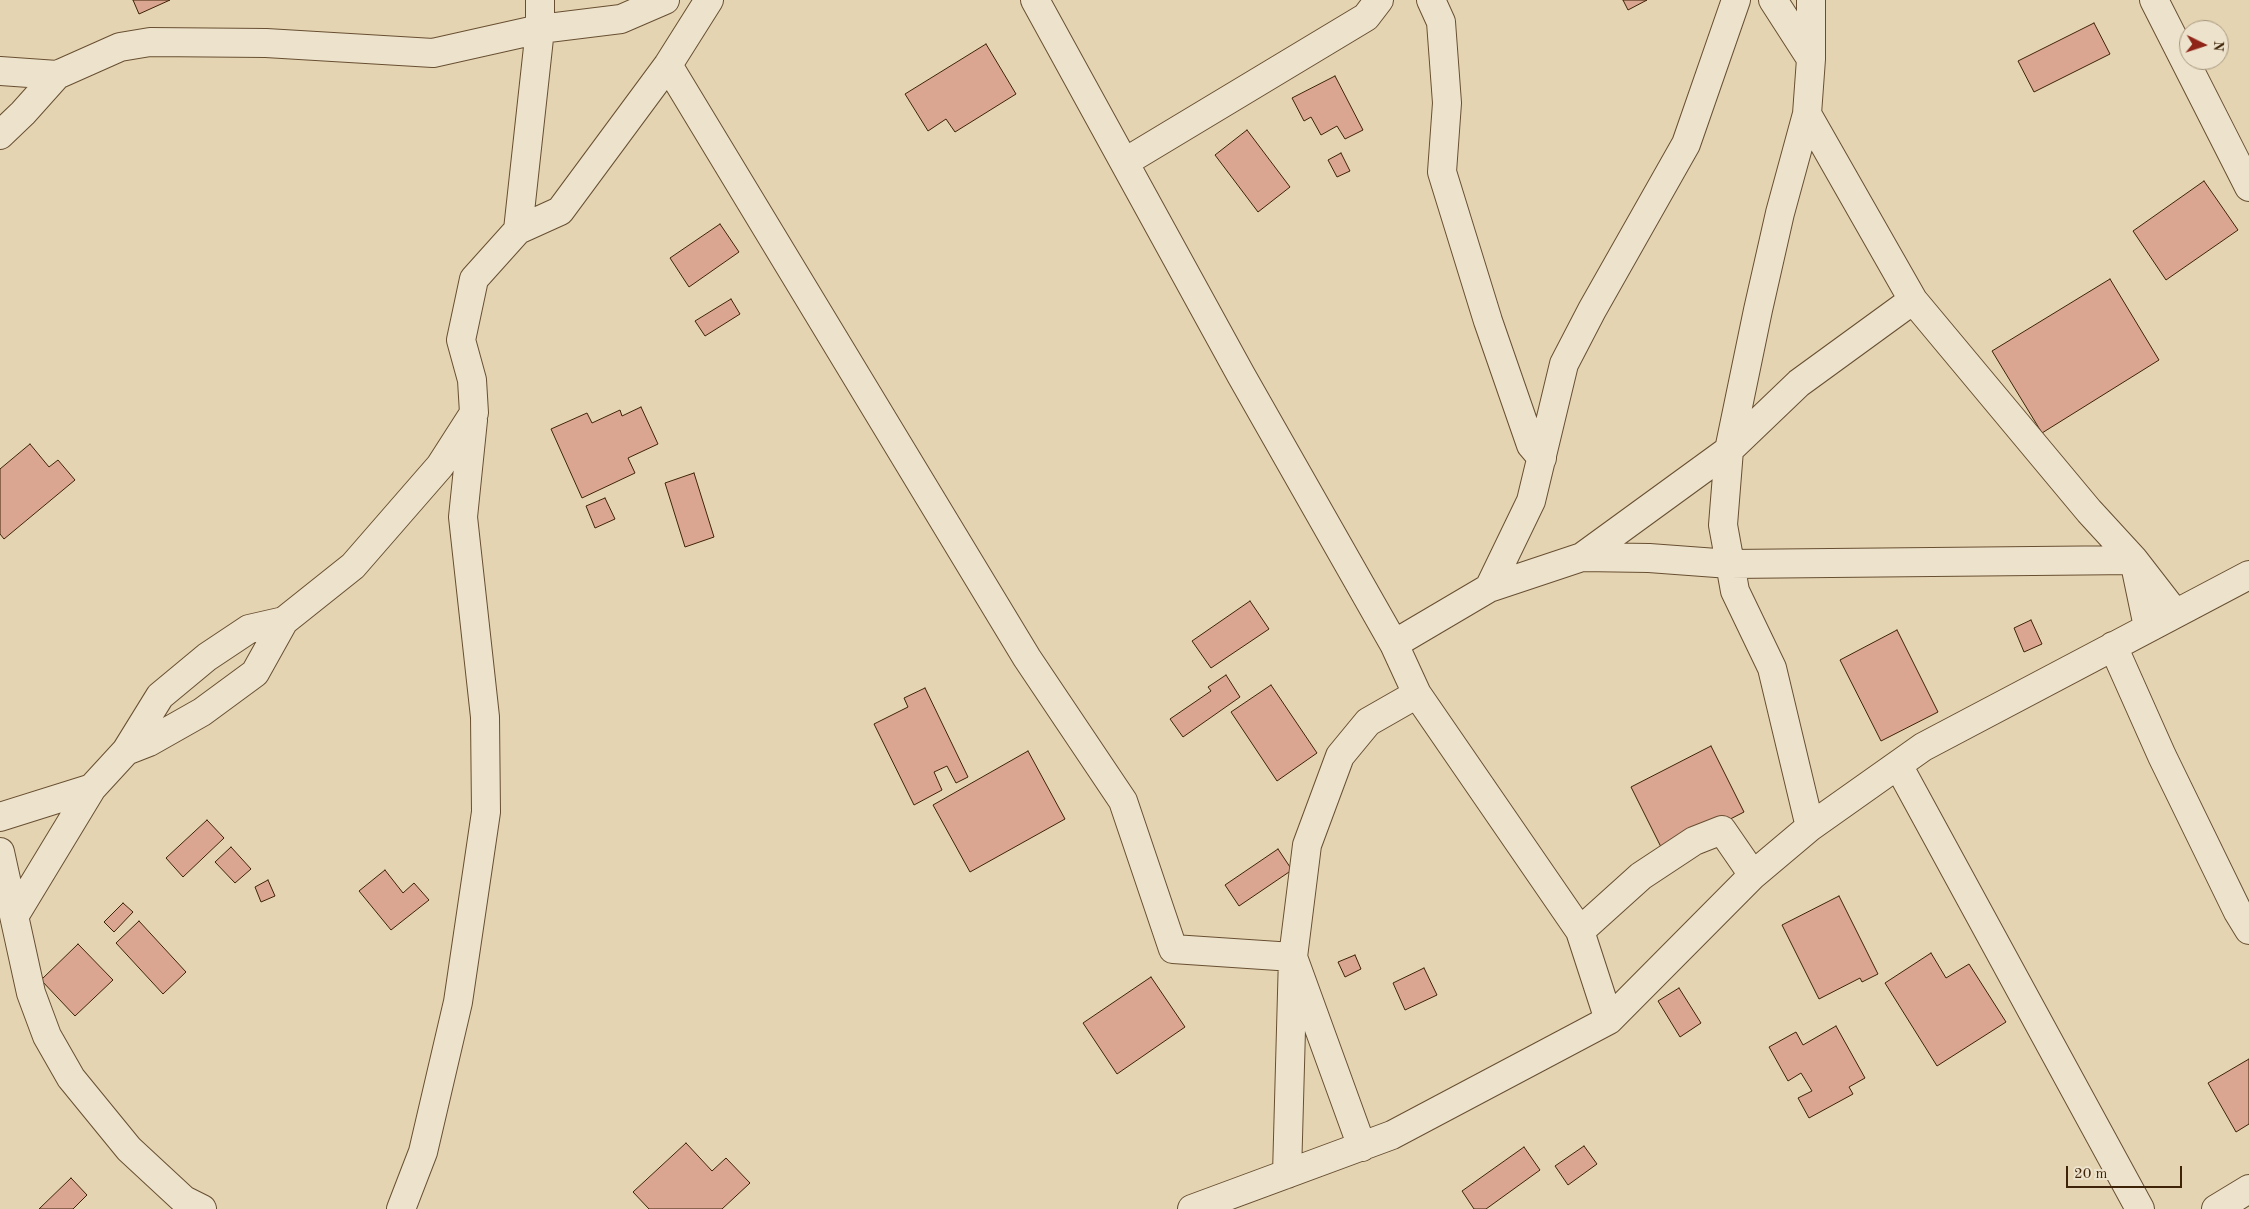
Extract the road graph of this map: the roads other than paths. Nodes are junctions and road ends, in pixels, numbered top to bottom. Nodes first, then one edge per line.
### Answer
1 (540, 0) edge
2 (665, 0) edge
3 (709, 0) edge
4 (1035, 0) edge
5 (1379, 0) edge
6 (1431, 0) edge
7 (1736, 0) edge
8 (1773, 0) edge
9 (1812, 0) edge
10 (2154, 0) edge
11 (540, 29) junction
12 (1811, 59) junction
13 (668, 65) junction
14 (0, 70) edge
15 (57, 75) junction
16 (1807, 114) junction
17 (0, 135) edge
18 (1125, 162) junction
19 (2249, 187) edge
20 (518, 230) junction
21 (1914, 300) junction
22 (474, 413) junction
23 (1729, 450) junction
24 (1542, 458) junction
25 (1582, 557) junction
26 (2134, 560) junction
27 (1730, 564) junction
28 (2249, 575) edge
29 (1489, 588) junction
30 (2175, 613) junction
31 (284, 621) junction
32 (2148, 628) junction
33 (1394, 644) junction
34 (2113, 646) junction
35 (1418, 694) junction
36 (126, 751) junction
37 (1898, 765) junction
38 (92, 788) junction
39 (0, 817) edge
40 (1810, 827) junction
41 (0, 852) edge
42 (1753, 875) junction
43 (15, 915) junction
44 (2245, 915) edge
45 (1580, 931) junction
46 (1293, 957) junction
47 (1609, 1020) junction
48 (1362, 1146) junction
49 (1287, 1174) junction
50 (2249, 1189) edge
51 (202, 1209) edge
52 (401, 1209) edge
53 (1192, 1209) edge
54 (2140, 1209) edge
55 (2216, 1209) edge

1 - 11 street
2 - 11 street
3 - 13 street
4 - 18 street
5 - 18 street
6 - 24 street
7 - 24 street
8 - 12 street
9 - 12 street
10 - 19 street
11 - 15 street
11 - 20 street
12 - 16 street
13 - 20 street
13 - 46 street
14 - 15 street
15 - 17 street
16 - 21 street
16 - 23 street
18 - 33 street
20 - 22 street
21 - 23 street
21 - 26 street
22 - 31 street
22 - 52 street
23 - 25 street
23 - 27 street
24 - 29 street
25 - 27 street
25 - 29 street
26 - 27 street
26 - 30 street
26 - 32 street
27 - 40 street
28 - 30 street
29 - 33 street
30 - 32 street
31 - 36 street
31 - 36 street
32 - 34 street
33 - 35 street
34 - 37 street
34 - 44 street
35 - 45 street
35 - 46 street
36 - 38 street
37 - 40 street
37 - 54 street
38 - 39 street
38 - 43 street
40 - 42 street
41 - 43 street
42 - 45 street
42 - 47 street
43 - 51 street
45 - 47 street
46 - 48 street
46 - 49 street
47 - 48 street
48 - 49 street
49 - 53 street
50 - 55 street

